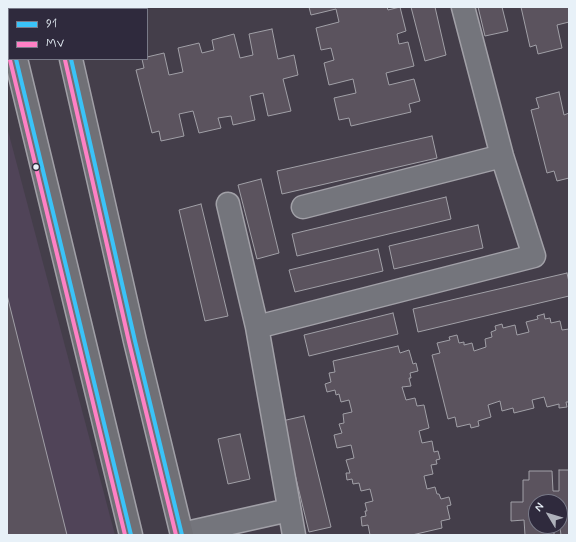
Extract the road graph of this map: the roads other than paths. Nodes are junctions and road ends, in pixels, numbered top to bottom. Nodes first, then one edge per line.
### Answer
1 (463, 7) edge
2 (16, 60) edge
3 (71, 60) edge
4 (502, 156) junction
5 (228, 204) dead end
6 (303, 208) dead end
7 (257, 327) junction
8 (289, 510) junction
9 (131, 535) edge
10 (182, 535) edge
11 (294, 535) edge

1 - 4 street
2 - 9 main road
3 - 10 main road
4 - 6 street
4 - 7 street
5 - 7 street
7 - 8 street
8 - 10 street
8 - 11 street

